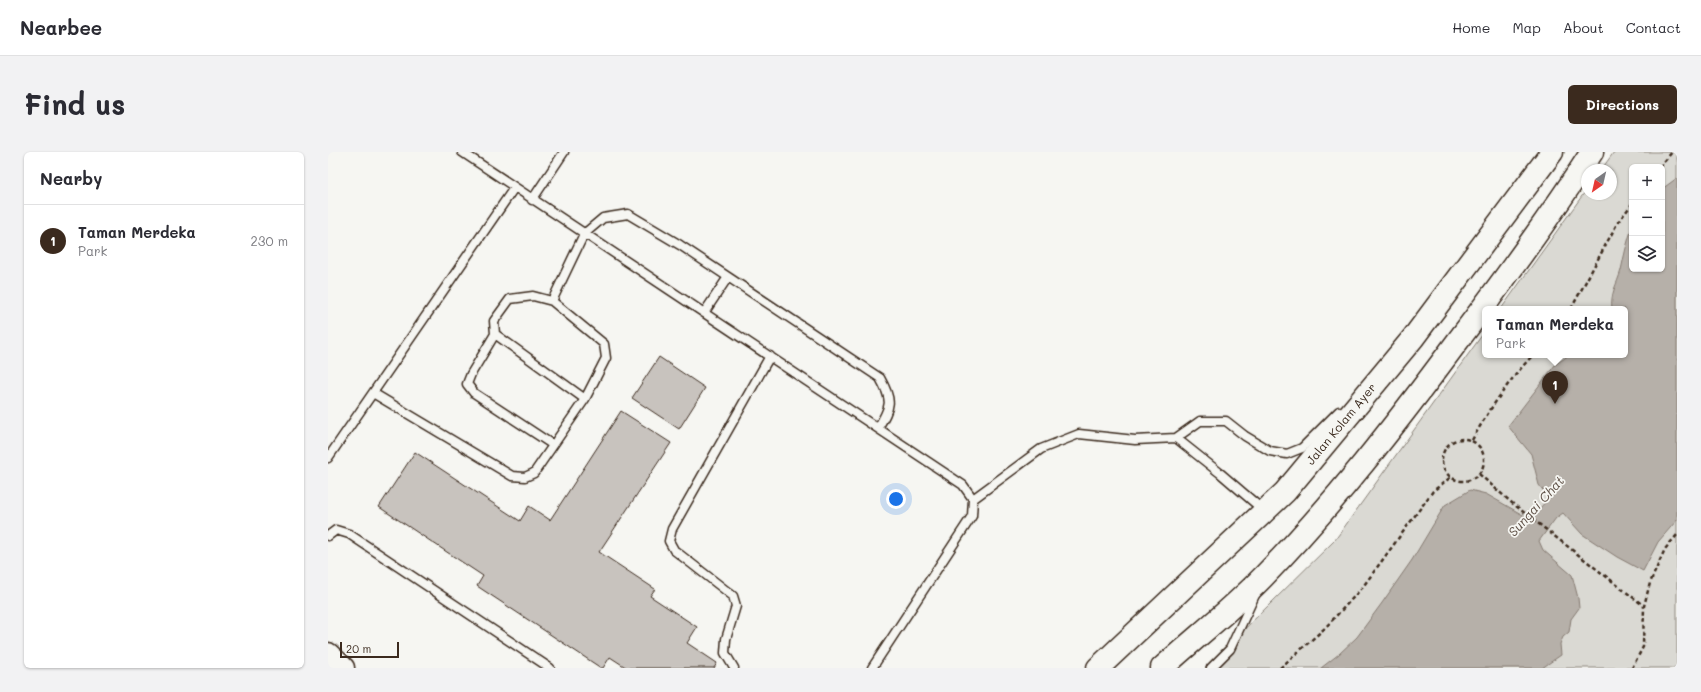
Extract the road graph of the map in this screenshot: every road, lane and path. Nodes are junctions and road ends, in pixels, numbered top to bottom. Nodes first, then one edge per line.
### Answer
1 (462, 152) edge
2 (564, 152) edge
3 (1552, 152) edge
4 (1592, 152) edge
5 (1672, 152) edge
6 (1662, 164) edge
7 (514, 188) junction
8 (532, 200) junction
9 (1629, 208) edge
10 (584, 234) junction
11 (728, 277) junction
12 (552, 301) junction
13 (1483, 306) edge
14 (1573, 306) edge
15 (1482, 308) edge
16 (704, 313) junction
17 (495, 334) junction
18 (770, 356) junction
19 (1531, 358) edge
20 (1375, 384) junction
21 (373, 393) junction
22 (584, 400) junction
23 (878, 428) junction
24 (1176, 438) junction
25 (1472, 440) junction
26 (553, 446) junction
27 (328, 458) edge
28 (1479, 474) junction
29 (1451, 477) junction
30 (973, 499) junction
31 (1265, 512) junction
32 (1677, 535) edge
33 (328, 536) edge
34 (1262, 578) junction
35 (1644, 606) junction
36 (328, 654) edge
37 (343, 668) edge
38 (550, 668) edge
39 (734, 668) edge
40 (872, 668) edge
41 (1098, 668) edge
42 (1162, 668) edge
43 (1211, 668) edge
44 (1280, 668) edge
45 (1632, 668) edge

1 - 7 lane
2 - 8 lane
3 - 20 main road, Jalan Kolam Ayer
4 - 13 main road
5 - 6 path
7 - 8 lane
7 - 21 lane
8 - 10 lane
9 - 14 path
10 - 11 lane
10 - 12 lane
10 - 16 lane
11 - 16 lane
11 - 23 lane
12 - 17 lane
12 - 22 lane
15 - 34 main road
16 - 18 lane
17 - 22 lane
17 - 26 lane
18 - 23 lane
18 - 39 lane
19 - 25 path
20 - 24 lane
20 - 31 main road, Jalan Kolam Ayer
21 - 26 lane
21 - 27 lane
22 - 26 lane
23 - 30 lane
24 - 30 lane
24 - 31 lane
25 - 28 path
25 - 29 path
28 - 29 path
28 - 35 path
29 - 44 path
30 - 40 lane
31 - 41 main road, Jalan Kolam Ayer
32 - 35 path
33 - 38 lane
34 - 42 main road
34 - 43 lane
35 - 45 path
36 - 37 main road

